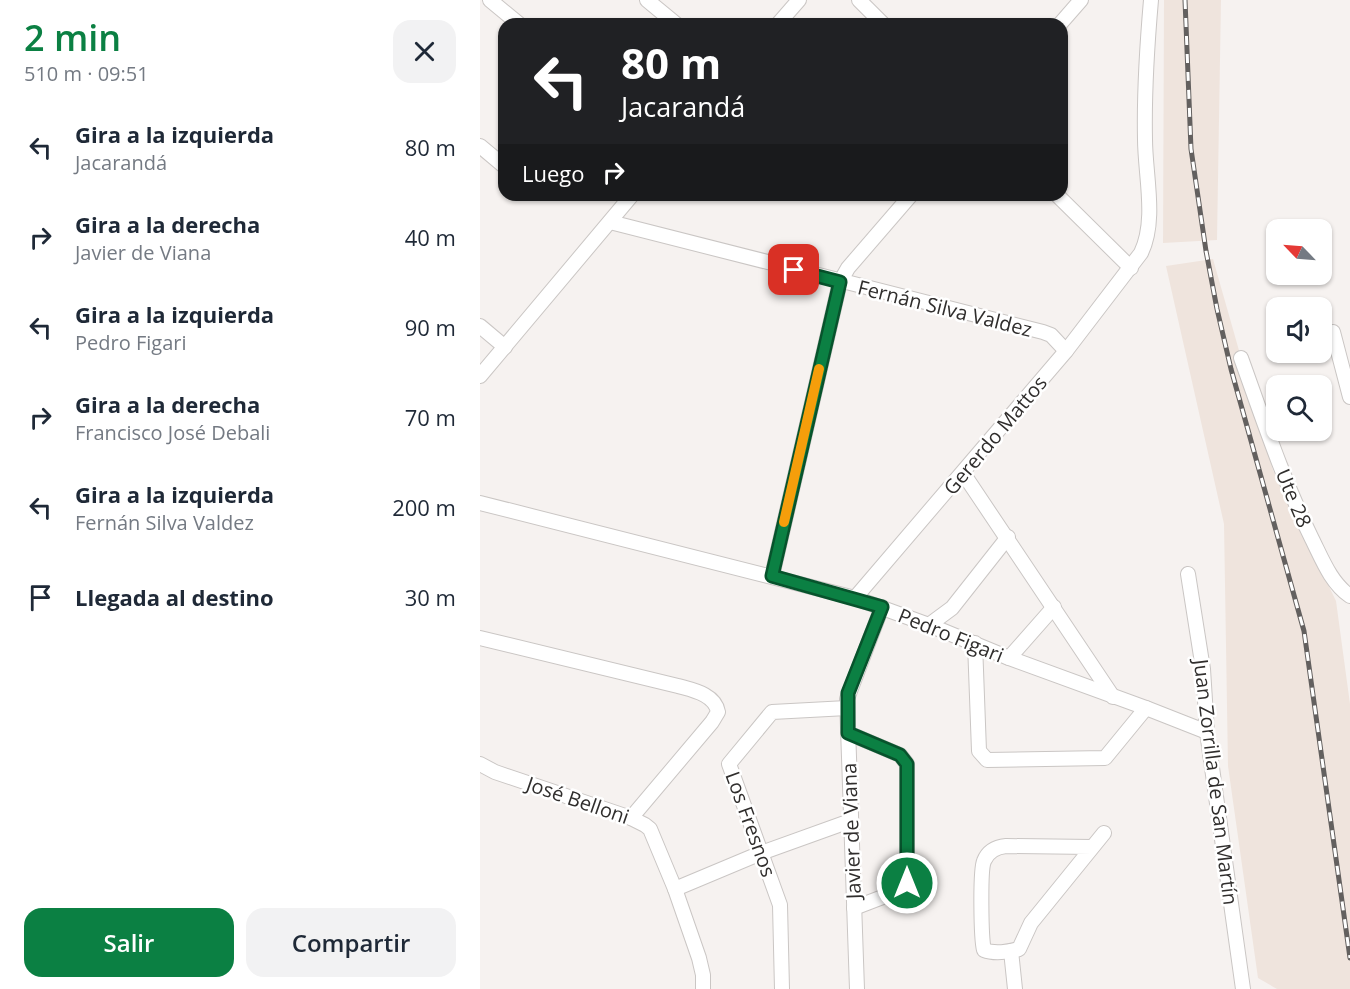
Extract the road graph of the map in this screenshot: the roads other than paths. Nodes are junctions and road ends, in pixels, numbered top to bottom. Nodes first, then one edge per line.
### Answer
1 (490, 0) edge
2 (647, 0) edge
3 (799, 0) edge
4 (859, 0) edge
5 (1081, 0) edge
6 (1151, 0) edge
7 (512, 18) edge
8 (669, 18) edge
9 (783, 18) edge
10 (878, 18) edge
11 (1065, 18) edge
12 (480, 146) edge
13 (498, 161) edge
14 (627, 201) edge
15 (906, 201) edge
16 (1063, 201) edge
17 (610, 222) junction
18 (1131, 268) junction
19 (840, 282) junction
20 (480, 326) edge
21 (1333, 332) dead end
22 (505, 347) junction
23 (1066, 351) junction
24 (1240, 358) dead end
25 (480, 376) edge
26 (1350, 397) edge
27 (963, 473) junction
28 (480, 504) edge
29 (1008, 537) junction
30 (1188, 574) dead end
31 (772, 576) junction
32 (1350, 596) edge
33 (855, 598) junction
34 (882, 607) junction
35 (1054, 607) junction
36 (929, 625) junction
37 (480, 638) edge
38 (975, 642) junction
39 (1009, 658) junction
40 (1113, 697) junction
41 (847, 708) junction
42 (1146, 708) junction
43 (1207, 732) junction
44 (848, 733) junction
45 (480, 764) edge
46 (631, 818) junction
47 (850, 821) junction
48 (1104, 833) dead end
49 (1092, 847) junction
50 (761, 853) junction
51 (675, 889) junction
52 (854, 908) junction
53 (1011, 951) junction
54 (703, 989) edge
55 (782, 989) edge
56 (857, 989) edge
57 (1015, 989) edge
58 (1243, 989) edge

1 - 7 street
2 - 8 street
3 - 9 street
4 - 10 street
5 - 11 street
6 - 18 street
12 - 13 street
14 - 17 street
15 - 19 street
16 - 18 street
17 - 19 street, Fernán Silva Valdez
17 - 22 street
18 - 23 street, Gererdo Mattos
19 - 23 street, Fernán Silva Valdez
19 - 31 street
20 - 22 street
21 - 26 street
22 - 25 street
23 - 27 street, Gererdo Mattos
24 - 32 street, Ute 28
27 - 29 street
27 - 33 street, Gererdo Mattos
28 - 31 street, Pedro Figari
29 - 35 street
29 - 36 street
30 - 43 street, Juan Zorrilla de San Martín
31 - 33 street, Pedro Figari
33 - 34 street, Pedro Figari
34 - 36 street, Pedro Figari
34 - 41 street, Javier de Viana
35 - 39 street
35 - 40 street
36 - 38 street, Pedro Figari
37 - 46 street
38 - 39 street, Pedro Figari
38 - 42 street
39 - 40 street, Pedro Figari
40 - 42 street, Pedro Figari
41 - 44 street, Javier de Viana
41 - 50 street, Los Fresnos
42 - 43 street, Pedro Figari
43 - 58 street, Juan Zorrilla de San Martín
44 - 47 street, Javier de Viana
44 - 52 street
45 - 46 street, José Belloni
46 - 51 street, José Belloni
47 - 50 street
47 - 52 street, Javier de Viana
48 - 49 street
49 - 53 street
49 - 53 street
50 - 51 street
50 - 55 street, Los Fresnos
51 - 54 street, José Belloni
52 - 56 street, Javier de Viana
53 - 57 street

